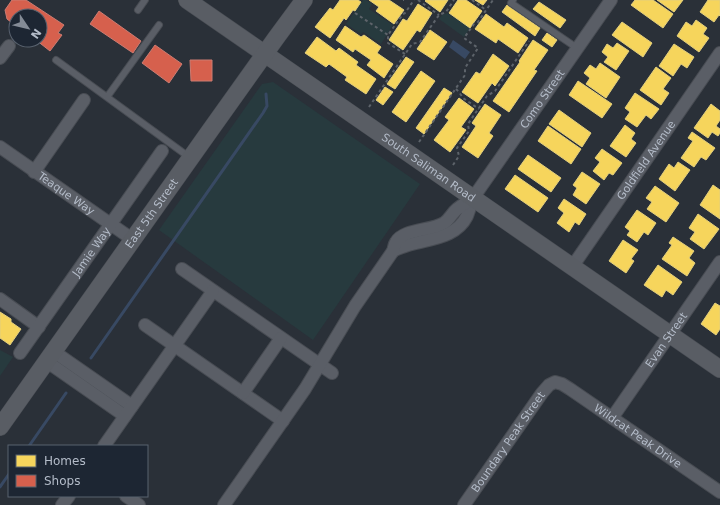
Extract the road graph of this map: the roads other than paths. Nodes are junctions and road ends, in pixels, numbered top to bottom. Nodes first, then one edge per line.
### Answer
1 (145, 0) edge
2 (187, 0) edge
3 (304, 0) edge
4 (512, 0) edge
5 (611, 0) edge
6 (138, 10) dead end
7 (159, 25) dead end
8 (8, 47) edge
9 (577, 48) junction
10 (720, 53) edge
11 (264, 54) junction
12 (0, 58) edge
13 (56, 60) dead end
14 (107, 98) junction
15 (84, 100) dead end
16 (0, 147) edge
17 (162, 151) dead end
18 (191, 158) junction
19 (34, 172) junction
20 (473, 198) junction
21 (111, 225) junction
22 (132, 239) junction
23 (720, 262) edge
24 (572, 267) junction
25 (182, 269) dead end
26 (213, 291) junction
27 (0, 299) edge
28 (145, 325) dead end
29 (39, 326) junction
30 (670, 334) junction
31 (281, 338) junction
32 (174, 346) junction
33 (20, 353) dead end
34 (50, 356) junction
35 (320, 364) junction
36 (720, 369) edge
37 (332, 373) dead end
38 (555, 382) joint
39 (108, 390) junction
40 (243, 393) junction
41 (101, 400) junction
42 (132, 406) junction
43 (125, 416) junction
44 (612, 418) junction
45 (283, 421) junction
46 (0, 427) edge
47 (105, 445) edge
48 (720, 492) edge
49 (68, 497) edge
50 (127, 497) edge
51 (62, 505) edge
52 (139, 505) edge
53 (224, 505) edge
54 (464, 505) edge

1 - 6 lane
2 - 11 main road, South Saliman Road
3 - 11 main road, East 5th Street
4 - 9 lane
5 - 9 street, Como Street
7 - 14 lane
8 - 12 street
9 - 20 street, Como Street
10 - 24 street, Goldfield Avenue
11 - 18 main road, East 5th Street
11 - 20 main road, South Saliman Road
13 - 14 lane
14 - 18 lane
15 - 19 street
16 - 19 street, Teaque Way
17 - 21 street, Jamie Way
18 - 22 main road, East 5th Street
19 - 21 street, Teaque Way
20 - 24 main road, South Saliman Road
20 - 35 street
21 - 22 street, Teaque Way
21 - 29 street, Jamie Way
22 - 34 main road, East 5th Street
23 - 30 street, Evan Street
24 - 30 main road, South Saliman Road
25 - 26 street
26 - 31 street
26 - 32 street
27 - 29 street
28 - 32 street
29 - 33 street, Jamie Way
30 - 36 main road, South Saliman Road
30 - 44 street, Evan Street
31 - 35 street
31 - 40 street
32 - 40 street
32 - 42 street
34 - 39 street
34 - 41 street
34 - 46 main road, East 5th Street
35 - 37 street
35 - 45 street
38 - 44 street, Wildcat Peak Drive
38 - 54 street, Boundary Peak Street
39 - 41 lane
39 - 42 street
40 - 45 street
41 - 43 street
42 - 43 street
43 - 47 street
44 - 48 street, Wildcat Peak Drive
45 - 53 street
49 - 51 street
50 - 52 street

